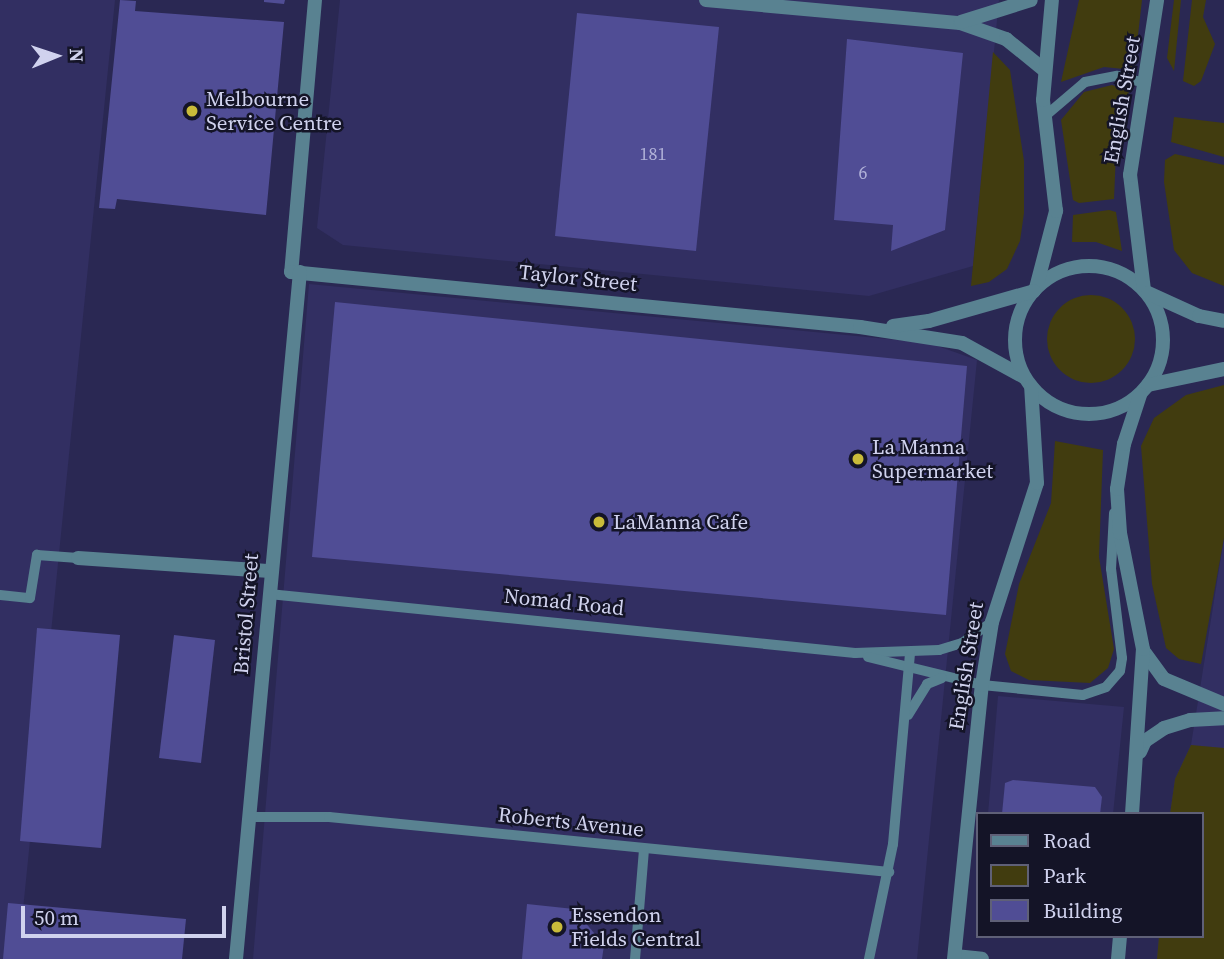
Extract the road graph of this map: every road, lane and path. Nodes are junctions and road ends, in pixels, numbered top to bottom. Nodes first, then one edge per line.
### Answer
1 (315, 0) edge
2 (706, 0) edge
3 (1031, 0) edge
4 (1052, 0) edge
5 (1157, 0) edge
6 (960, 23) junction
7 (1044, 69) junction
8 (1146, 83) junction
9 (1044, 117) junction
10 (296, 272) junction
11 (1035, 289) junction
12 (1145, 291) junction
13 (1224, 321) edge
14 (860, 327) junction
15 (1224, 369) edge
16 (1027, 381) junction
17 (1144, 390) junction
18 (1116, 500) junction
19 (78, 558) joint
20 (271, 571) junction
21 (0, 594) edge
22 (269, 594) junction
23 (992, 622) junction
24 (1143, 649) junction
25 (856, 653) junction
26 (910, 654) junction
27 (909, 670) junction
28 (942, 678) junction
29 (982, 685) junction
30 (1224, 704) edge
31 (1224, 718) edge
32 (903, 728) junction
33 (1139, 754) junction
34 (1132, 812) edge
35 (249, 817) junction
36 (643, 849) junction
37 (888, 872) junction
38 (1120, 938) edge
39 (955, 958) edge
40 (236, 959) edge
41 (635, 959) edge
42 (869, 959) edge
43 (982, 959) edge
44 (1118, 959) edge

1 - 10 street, Bristol Street
2 - 6 street
3 - 6 street
4 - 7 street
5 - 8 street, English Street
6 - 7 street
7 - 9 street
8 - 9 lane
8 - 12 street, English Street
9 - 11 street
10 - 14 street, Taylor Street
10 - 20 street, Bristol Street
11 - 12 street
11 - 14 street, Taylor Street
11 - 16 street
12 - 13 street
12 - 17 street
14 - 16 street, Taylor Street
15 - 17 street
16 - 17 street
16 - 23 street, English Street
17 - 18 street
18 - 24 street
18 - 29 lane, Nomad Road
19 - 20 street
19 - 21 lane
20 - 22 street, Bristol Street
22 - 25 lane, Nomad Road
22 - 35 street, Bristol Street
23 - 26 lane, Nomad Road
23 - 29 street, English Street
24 - 30 street
24 - 33 street
25 - 26 lane, Nomad Road
25 - 27 lane, Nomad Road
26 - 27 lane
27 - 28 lane, Nomad Road
27 - 32 lane
28 - 29 lane, Nomad Road
28 - 32 lane
29 - 39 street, English Street
31 - 33 street
32 - 37 lane
33 - 34 street
35 - 36 lane, Roberts Avenue
35 - 40 street, Bristol Street
36 - 37 lane, Roberts Avenue
36 - 41 lane
37 - 42 lane
38 - 44 street
39 - 43 street

